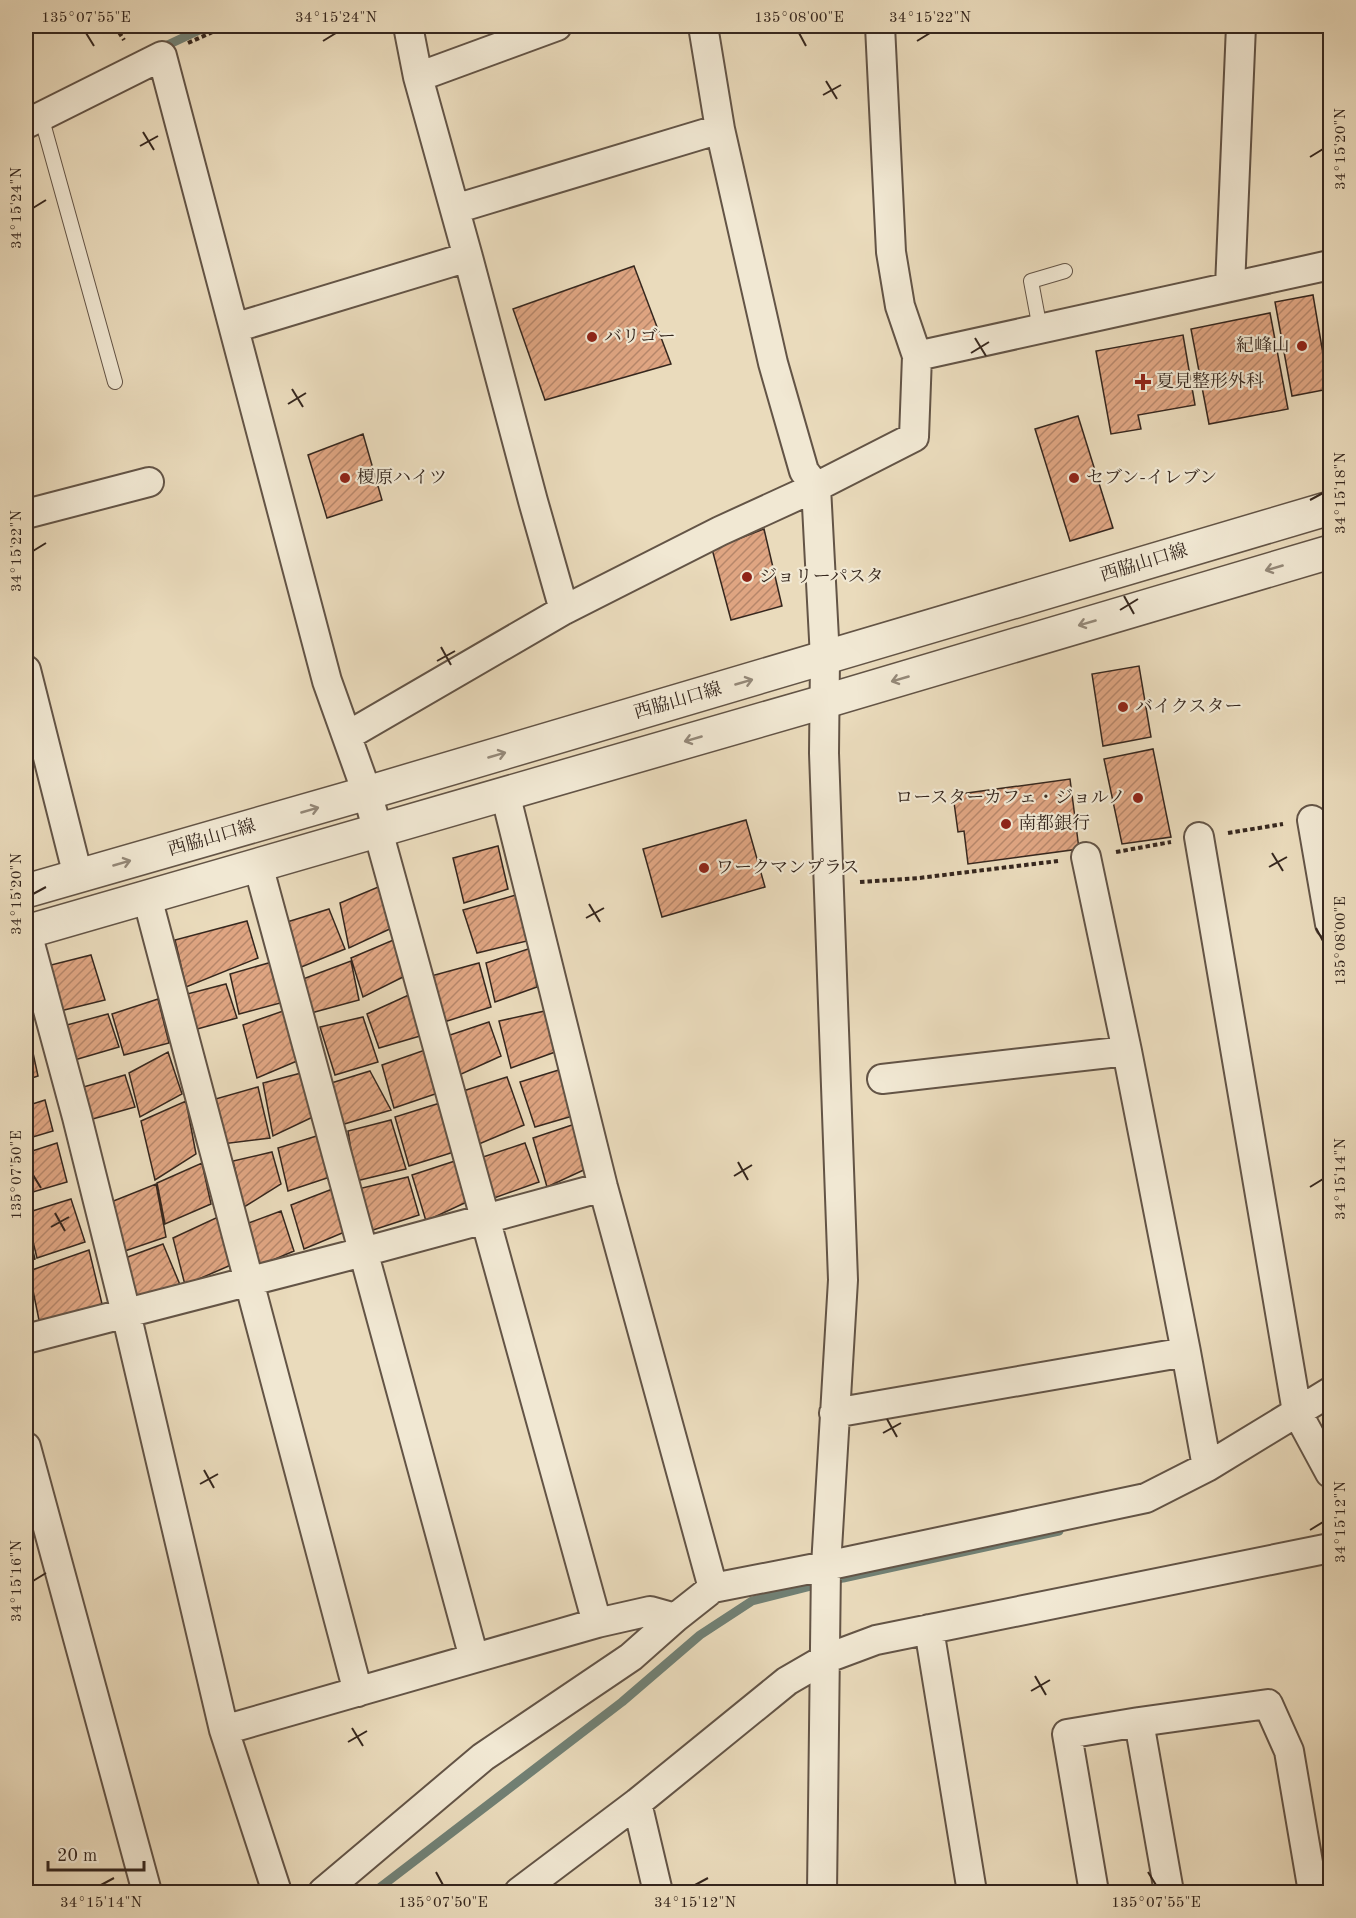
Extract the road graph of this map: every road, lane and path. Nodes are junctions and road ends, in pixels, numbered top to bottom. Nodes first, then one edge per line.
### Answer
1 (226, 26) edge
2 (408, 26) edge
3 (557, 26) edge
4 (703, 26) edge
5 (880, 26) edge
6 (1241, 26) edge
7 (162, 56) junction
8 (418, 77) junction
9 (33, 120) edge
10 (720, 129) junction
11 (455, 209) junction
12 (468, 257) junction
13 (1330, 266) edge
14 (1065, 271) dead end
15 (1231, 275) junction
16 (1038, 318) junction
17 (234, 328) junction
18 (917, 356) junction
19 (115, 382) dead end
20 (149, 482) dead end
21 (816, 487) junction
22 (1330, 508) edge
23 (26, 514) edge
24 (1330, 552) edge
25 (564, 610) junction
26 (825, 658) junction
27 (26, 670) edge
28 (823, 702) junction
29 (347, 736) junction
30 (367, 793) junction
31 (506, 793) junction
32 (1312, 820) dead end
33 (378, 831) junction
34 (1199, 837) dead end
35 (1086, 857) dead end
36 (258, 866) junction
37 (78, 876) junction
38 (26, 891) edge
39 (147, 897) junction
40 (1330, 924) edge
41 (26, 931) edge
42 (1127, 1051) junction
43 (882, 1079) dead end
44 (603, 1187) junction
45 (487, 1219) junction
46 (363, 1252) junction
47 (249, 1281) junction
48 (126, 1312) junction
49 (26, 1339) edge
50 (1186, 1352) junction
51 (1330, 1392) edge
52 (1297, 1412) junction
53 (834, 1413) junction
54 (26, 1447) edge
55 (1207, 1467) junction
56 (1330, 1473) edge
57 (1330, 1548) edge
58 (826, 1566) junction
59 (714, 1588) junction
60 (675, 1618) junction
61 (597, 1623) junction
62 (929, 1629) junction
63 (474, 1658) junction
64 (825, 1659) junction
65 (358, 1692) junction
66 (1139, 1722) junction
67 (224, 1730) junction
68 (637, 1803) junction
69 (147, 1893) edge
70 (277, 1893) edge
71 (323, 1893) edge
72 (519, 1893) edge
73 (658, 1893) edge
74 (822, 1893) edge
75 (972, 1893) edge
76 (1094, 1893) edge
77 (1169, 1893) edge
78 (1313, 1893) edge

1 - 7 path
2 - 8 street
3 - 8 street
4 - 10 street
5 - 18 street
6 - 15 street
7 - 9 street
7 - 17 street
8 - 11 street
9 - 19 lane
10 - 11 street
10 - 21 street
11 - 12 street
12 - 17 street
12 - 25 street
13 - 15 street
14 - 16 lane
15 - 16 street
16 - 18 street
17 - 29 street
18 - 21 street
20 - 23 street
21 - 25 street
21 - 26 street
22 - 26 street, 西脇山口線
24 -> 28 street
25 - 29 street
26 - 28 street
30 -> 26 street, 西脇山口線
27 - 37 street
28 -> 31 street
28 - 53 street
29 - 30 street
30 - 33 street
37 -> 30 street, 西脇山口線
31 - 33 street
31 - 44 street
32 - 40 street
33 - 36 street
33 - 45 street
34 - 52 street
35 - 42 street
36 - 39 street
36 - 46 street
37 - 38 street, 西脇山口線
39 - 41 street
39 - 47 street
41 - 48 street
42 - 43 street
42 - 50 street
44 - 45 street
44 - 59 street
45 - 46 street
45 - 61 street
46 - 47 street
46 - 63 street
47 - 48 street
47 - 65 street
48 - 49 street
48 - 67 street
50 - 53 street
50 - 55 street
51 - 52 street
52 - 55 street
52 - 56 street
53 - 58 street
54 - 69 street
55 - 58 street
57 - 62 street
58 - 59 street
58 - 64 street
59 - 60 street
60 - 61 street
60 - 71 street
61 - 63 street
62 - 64 street
62 - 75 street
63 - 65 street
64 - 68 street
64 - 74 street
65 - 67 street
66 - 76 street
66 - 77 street
66 - 78 street
67 - 70 street
68 - 72 street
68 - 73 street

